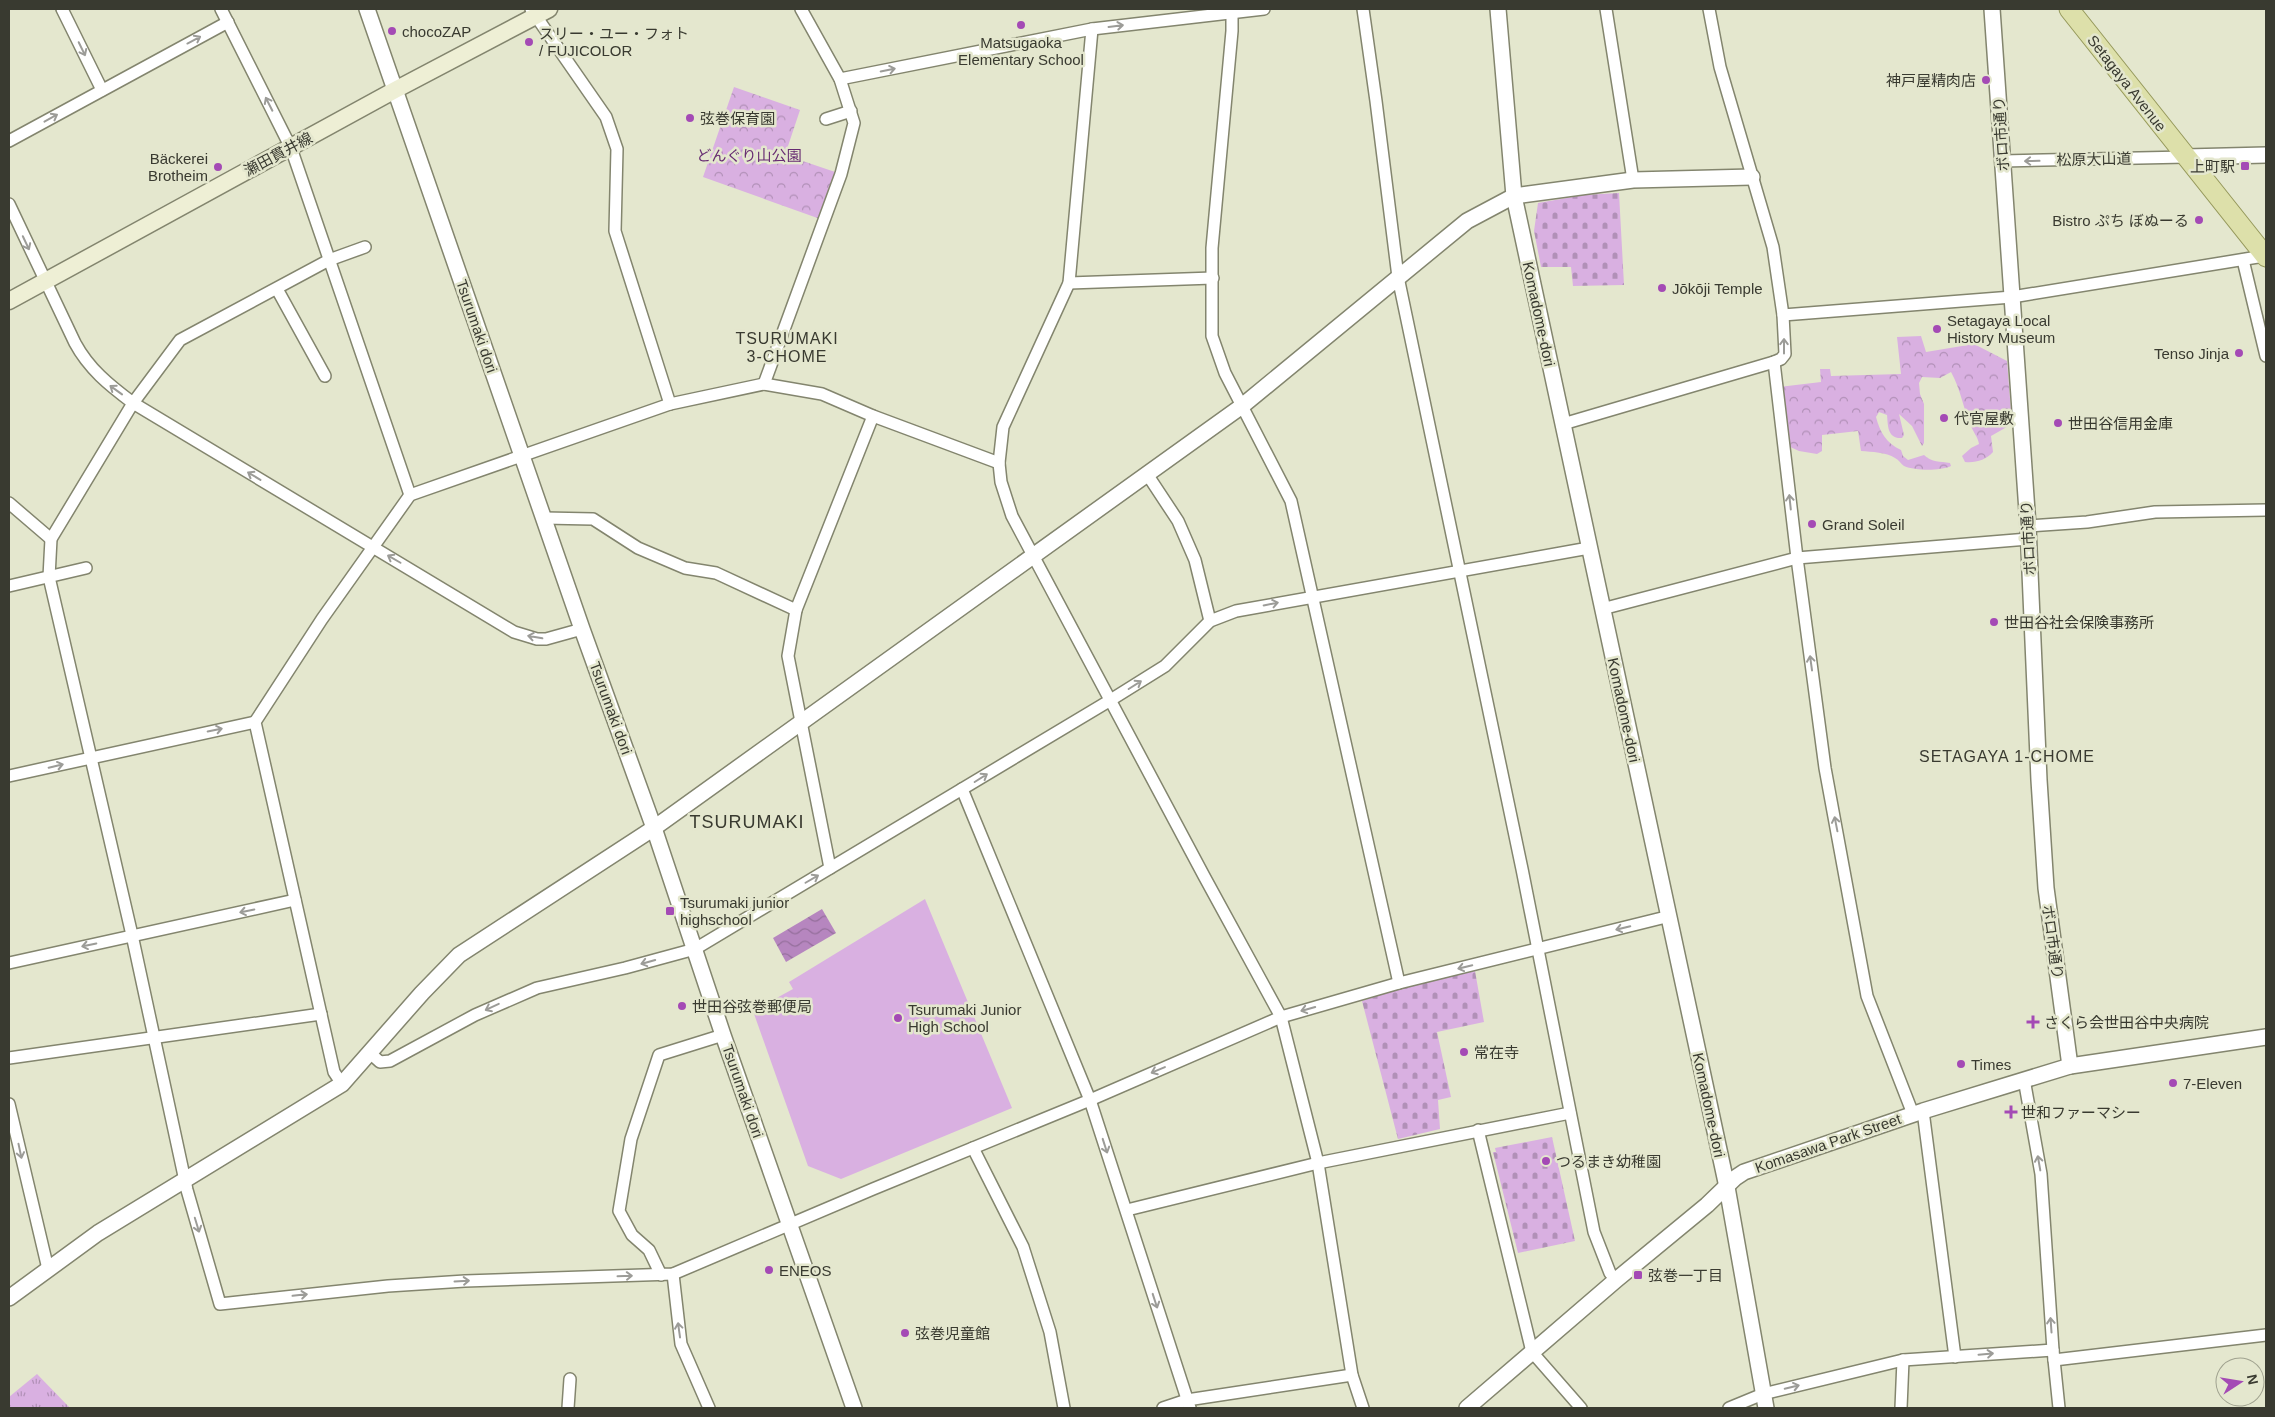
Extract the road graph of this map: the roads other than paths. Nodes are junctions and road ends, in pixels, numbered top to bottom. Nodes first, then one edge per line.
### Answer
1 (62, 9) edge
2 (221, 9) edge
3 (367, 9) edge
4 (801, 9) edge
5 (1264, 9) edge
6 (1362, 9) edge
7 (1498, 9) edge
8 (1606, 9) edge
9 (1709, 9) edge
10 (1992, 9) edge
11 (2069, 9) edge
12 (1232, 10) edge
13 (538, 11) edge
14 (228, 22) junction
15 (1092, 29) junction
16 (840, 79) junction
17 (102, 90) junction
18 (395, 90) junction
19 (851, 110) junction
20 (826, 119) dead end
21 (9, 141) edge
22 (291, 148) junction
23 (2266, 155) edge
24 (2186, 157) junction
25 (2003, 161) junction
26 (1752, 177) junction
27 (1633, 180) junction
28 (1514, 196) junction
29 (9, 204) edge
30 (365, 247) dead end
31 (2266, 258) edge
32 (329, 260) junction
33 (2243, 260) junction
34 (1398, 277) junction
35 (1212, 278) junction
36 (44, 281) junction
37 (1068, 283) junction
38 (277, 289) junction
39 (2012, 297) junction
40 (9, 301) edge
41 (1783, 315) junction
42 (2266, 356) edge
43 (1774, 362) junction
44 (325, 376) dead end
45 (764, 384) junction
46 (133, 403) junction
47 (670, 404) junction
48 (1242, 406) junction
49 (873, 416) junction
50 (1563, 424) junction
51 (523, 456) junction
52 (999, 463) junction
53 (1147, 474) junction
54 (410, 495) junction
55 (9, 503) edge
56 (2266, 510) edge
57 (544, 518) junction
58 (2028, 532) junction
59 (51, 539) junction
60 (374, 548) junction
61 (1588, 548) junction
62 (1034, 556) junction
63 (1797, 558) junction
64 (86, 568) dead end
65 (1459, 571) junction
66 (49, 577) junction
67 (9, 586) edge
68 (1313, 596) junction
69 (1602, 609) junction
70 (796, 610) junction
71 (1210, 621) junction
72 (582, 629) junction
73 (1110, 701) junction
74 (255, 722) junction
75 (800, 722) junction
76 (90, 758) junction
77 (9, 776) edge
78 (962, 789) junction
79 (654, 828) junction
80 (830, 868) junction
81 (295, 900) junction
82 (1670, 916) junction
83 (132, 936) junction
84 (694, 949) junction
85 (1537, 950) junction
86 (9, 963) edge
87 (1399, 983) junction
88 (321, 1014) junction
89 (1281, 1017) junction
90 (723, 1035) junction
91 (2266, 1037) edge
92 (155, 1038) junction
93 (369, 1052) junction
94 (9, 1058) edge
95 (2070, 1066) junction
96 (2024, 1080) junction
97 (342, 1084) junction
98 (1090, 1100) junction
99 (9, 1104) edge
100 (1570, 1113) junction
101 (1918, 1113) junction
102 (1478, 1130) junction
103 (973, 1148) junction
104 (1318, 1163) junction
105 (185, 1178) junction
106 (1727, 1187) junction
107 (1127, 1210) junction
108 (789, 1225) junction
109 (48, 1269) junction
110 (667, 1274) junction
111 (1616, 1280) junction
112 (9, 1298) edge
113 (2266, 1335) edge
114 (1532, 1352) junction
115 (2053, 1355) junction
116 (1955, 1357) junction
117 (1903, 1360) junction
118 (1352, 1375) junction
119 (570, 1379) dead end
120 (1765, 1401) edge
121 (1188, 1404) edge
122 (568, 1408) edge
123 (709, 1408) edge
124 (854, 1408) edge
125 (1064, 1408) edge
126 (1163, 1408) edge
127 (1363, 1408) edge
128 (1467, 1408) edge
129 (1581, 1408) edge
130 (1729, 1408) edge
131 (1901, 1408) edge
132 (2059, 1408) edge

1 -> 17 street
2 - 14 street
3 - 18 street, Tsurumaki dori
4 - 16 street
5 - 12 street
6 - 34 street
7 - 28 street, Komadome-dori
8 - 27 street
9 - 26 street
10 - 25 street, ボロ市通り
11 - 24 main road, Setagaya Avenue
15 -> 12 street
12 - 35 street
13 - 18 main road, 瀬田貫井線
13 - 47 street
17 -> 14 street
22 -> 14 street
16 -> 15 street
15 - 37 street
16 - 19 street
21 -> 17 street
18 - 22 main road, 瀬田貫井線
18 - 51 street, Tsurumaki dori
19 - 20 street
19 - 45 street
22 - 32 street
22 - 36 main road, 瀬田貫井線
23 - 24 street
24 -> 25 street, 松原大山道
24 - 31 main road, Setagaya Avenue
25 - 39 street, ボロ市通り
26 - 27 street
26 - 41 street
27 - 28 street
28 - 34 street
28 - 50 street, Komadome-dori
29 -> 36 street
30 - 32 street
31 - 33 street
32 - 38 street
32 - 54 street
33 - 39 street
33 - 42 street
34 - 48 street
34 - 65 street
35 - 37 street
35 - 48 street
36 - 40 main road, 瀬田貫井線
46 -> 36 street
37 - 52 street
38 - 44 street
38 - 46 street
39 - 41 street
39 - 58 street, ボロ市通り
43 -> 41 street
43 - 50 street
63 -> 43 street
45 - 47 street
45 - 49 street
46 - 59 street
60 -> 46 street
47 - 51 street
48 - 53 street
48 - 68 street
49 - 52 street
49 - 70 street
50 - 61 street, Komadome-dori
51 - 54 street
51 - 57 street, Tsurumaki dori
52 - 62 street
53 - 62 street
53 - 71 street
54 - 60 street
55 - 59 street
56 - 58 street
57 - 70 street
57 - 72 street, Tsurumaki dori
58 - 63 street
58 - 95 street, ボロ市通り
59 - 66 street
72 -> 60 street
60 - 74 street
61 - 65 street
61 - 69 street, Komadome-dori
62 - 73 street
62 - 75 street
63 - 69 street
101 -> 63 street
64 - 66 street
65 - 68 street
65 - 85 street
66 - 67 street
66 - 76 street
71 -> 68 street
68 - 87 street
69 - 82 street, Komadome-dori
70 - 75 street
73 -> 71 street
72 - 79 street, Tsurumaki dori
78 -> 73 street
73 - 89 street
76 -> 74 street
74 - 81 street
75 - 79 street
75 - 80 street
77 -> 76 street
76 - 83 street
78 - 80 street
78 - 98 street
79 - 84 street, Tsurumaki dori
79 - 93 street
84 -> 80 street
81 -> 83 street
81 - 88 street
82 -> 85 street
82 - 106 street, Komadome-dori
83 -> 86 street
83 - 92 street
84 - 90 street, Tsurumaki dori
84 -> 93 street
85 -> 87 street
85 - 100 street
87 -> 89 street
88 - 92 street
88 - 97 street
89 -> 98 street
89 - 104 street
90 - 108 street, Tsurumaki dori
90 - 110 street
91 - 95 street, Komasawa Park Street
92 - 94 street
92 - 105 street
93 - 97 street
95 - 96 street, Komasawa Park Street
96 - 101 street, Komasawa Park Street
115 -> 96 street
97 - 105 street
98 - 103 street
98 -> 107 street
99 -> 109 street
100 - 102 street
100 - 111 street
101 - 106 street, Komasawa Park Street
101 - 116 street
102 - 104 street
102 - 114 street
103 - 108 street
103 - 125 street
104 - 107 street
104 - 118 street
105 - 109 street
105 -> 110 street
106 - 111 street, Komasawa Park Street
106 - 120 street, Komadome-dori
107 -> 121 street
108 - 110 street
108 - 124 street, Tsurumaki dori
109 - 112 street
123 -> 110 street
111 - 114 street, Komasawa Park Street
113 - 115 street
114 - 128 street, Komasawa Park Street
114 - 129 street
116 -> 115 street
115 - 132 street
116 - 117 street
120 -> 117 street
117 - 131 street
118 - 121 street
118 - 127 street
119 - 122 street
120 - 130 street
121 - 126 street

